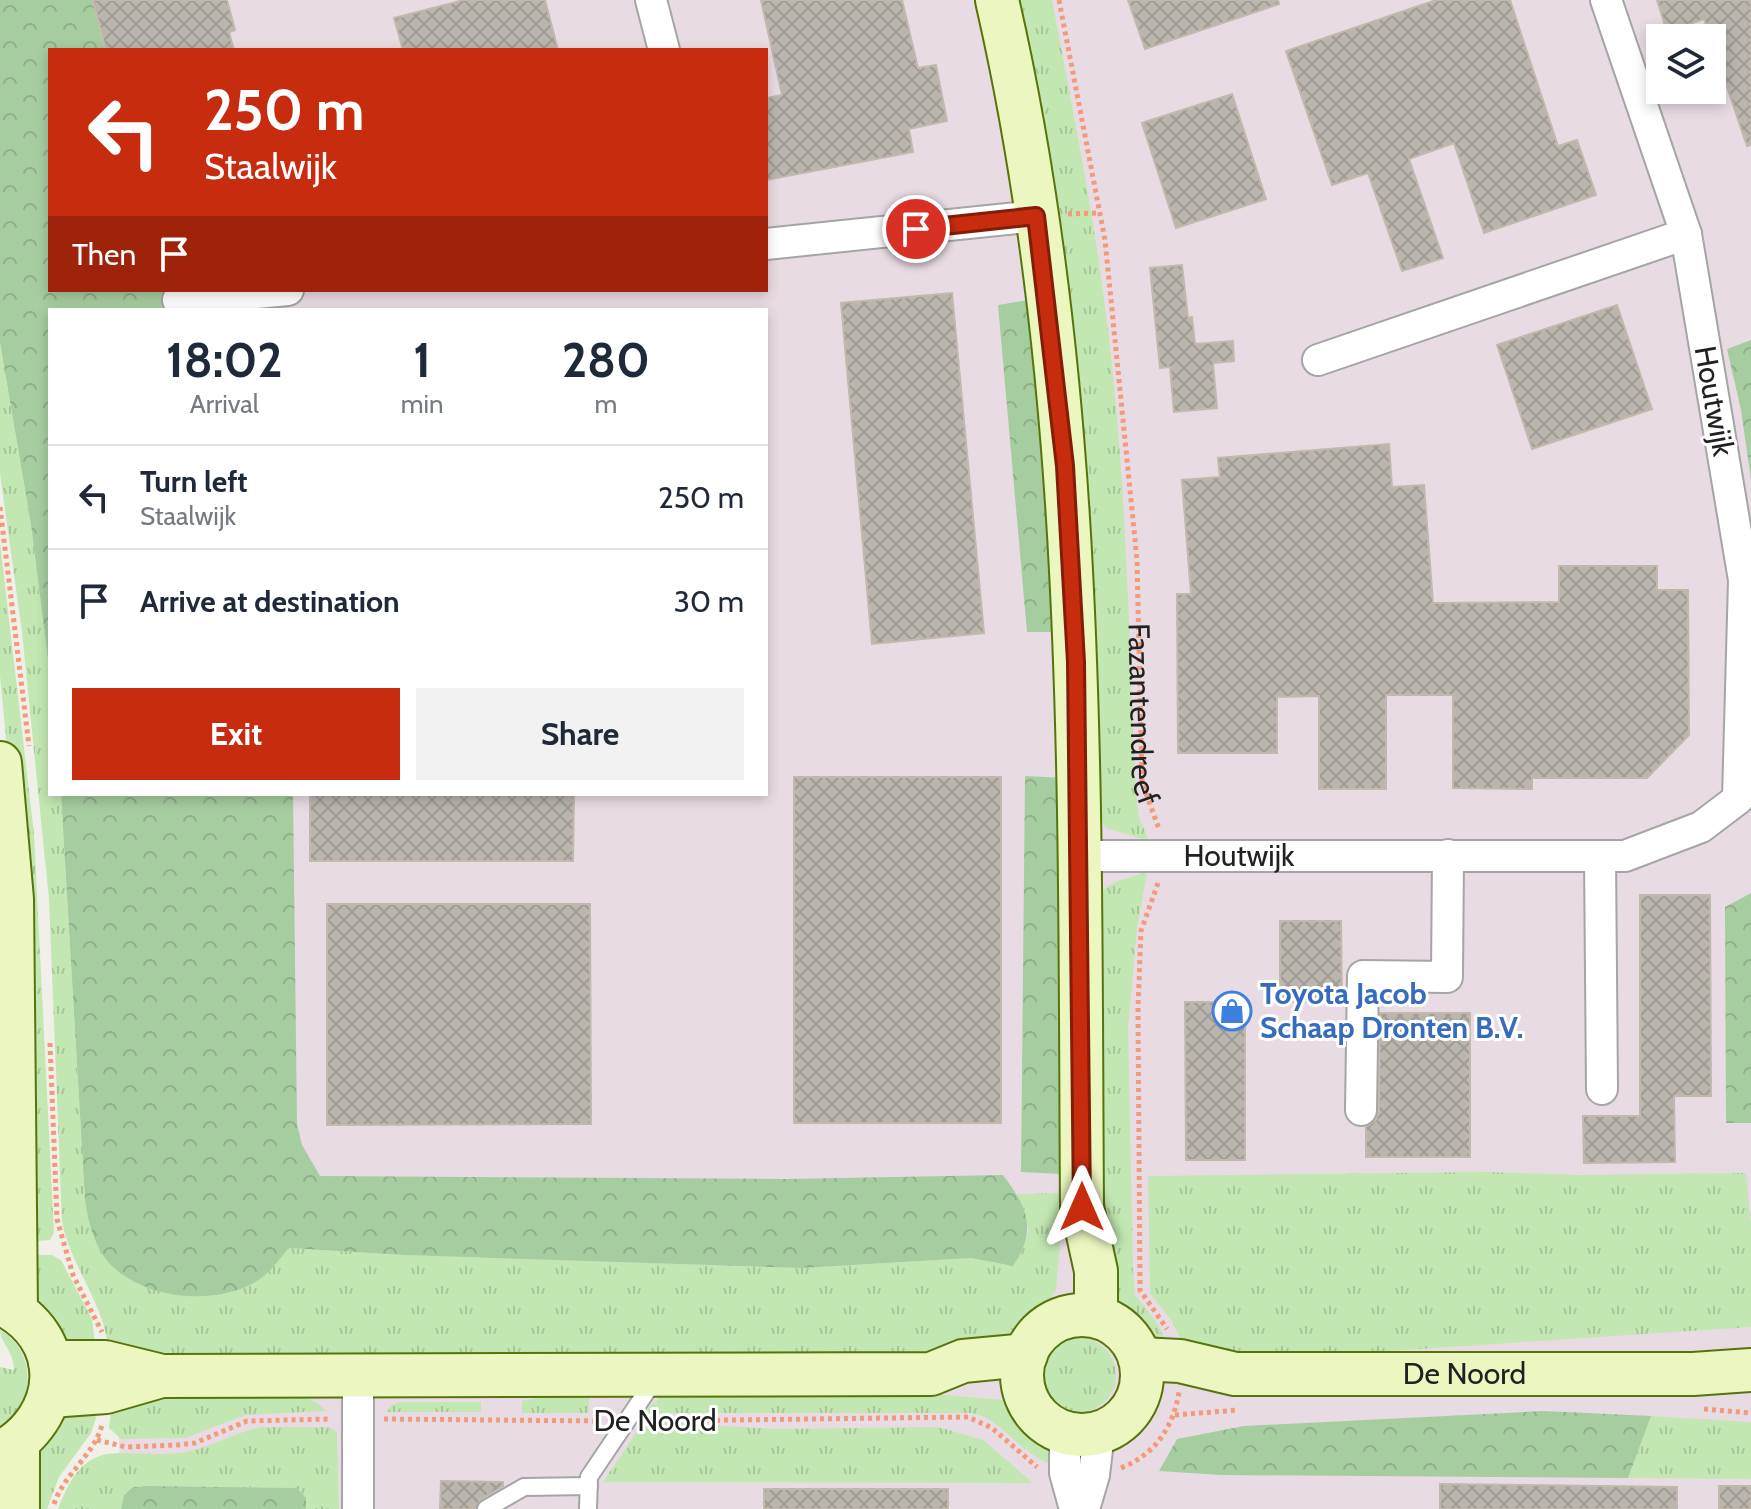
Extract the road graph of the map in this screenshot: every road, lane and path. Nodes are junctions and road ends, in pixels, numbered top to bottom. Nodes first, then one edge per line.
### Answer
1 (651, 0) edge
2 (997, 0) edge
3 (1059, 0) edge
4 (1606, 0) edge
5 (663, 48) edge
6 (1036, 216) junction
7 (1686, 234) junction
8 (768, 244) edge
9 (274, 297) edge
10 (178, 300) dead end
11 (1318, 360) dead end
12 (0, 763) edge
13 (1448, 855) junction
14 (1079, 856) junction
15 (1160, 856) junction
16 (1600, 856) junction
17 (1602, 1089) dead end
18 (1361, 1110) dead end
19 (8, 1307) edge
20 (1080, 1317) junction
21 (1751, 1370) edge
22 (1024, 1371) junction
23 (1693, 1374) junction
24 (657, 1375) junction
25 (358, 1377) junction
26 (50, 1379) junction
27 (1163, 1382) junction
28 (1751, 1388) edge
29 (358, 1419) junction
30 (625, 1421) junction
31 (9, 1449) edge
32 (1081, 1453) junction
33 (589, 1486) junction
34 (18, 1509) edge
35 (52, 1509) edge
36 (358, 1509) edge
37 (486, 1509) edge
38 (588, 1509) edge
39 (1075, 1509) edge
40 (1084, 1509) edge

1 - 5 street
2 - 6 main road
3 - 15 path, Fazantendreef
4 - 7 street, Houtwijk
6 - 8 street
6 - 14 main road
7 - 11 street
7 - 16 street, Houtwijk
9 - 10 street
12 - 19 main road
13 - 15 street, Houtwijk
13 - 16 street, Houtwijk
13 - 18 street
14 - 15 street, Houtwijk
14 - 20 main road
15 - 27 path, Fazantendreef
16 - 17 street
19 - 26 main road
20 - 22 main road
20 - 27 main road
21 - 23 main road, De Noord
22 - 24 main road, De Noord
22 - 32 main road
23 - 27 main road, De Noord
23 - 28 main road, De Noord
24 - 25 main road, De Noord
24 - 30 lane
25 - 26 main road, De Noord
25 - 29 street
26 - 31 main road
27 - 32 main road
27 - 32 path
29 - 30 path, De Noord
29 - 35 path, De Noord
29 - 36 street
30 - 32 path, De Noord
30 - 33 lane
31 - 34 main road
32 - 39 street
32 - 40 street
33 - 37 lane
33 - 38 lane

